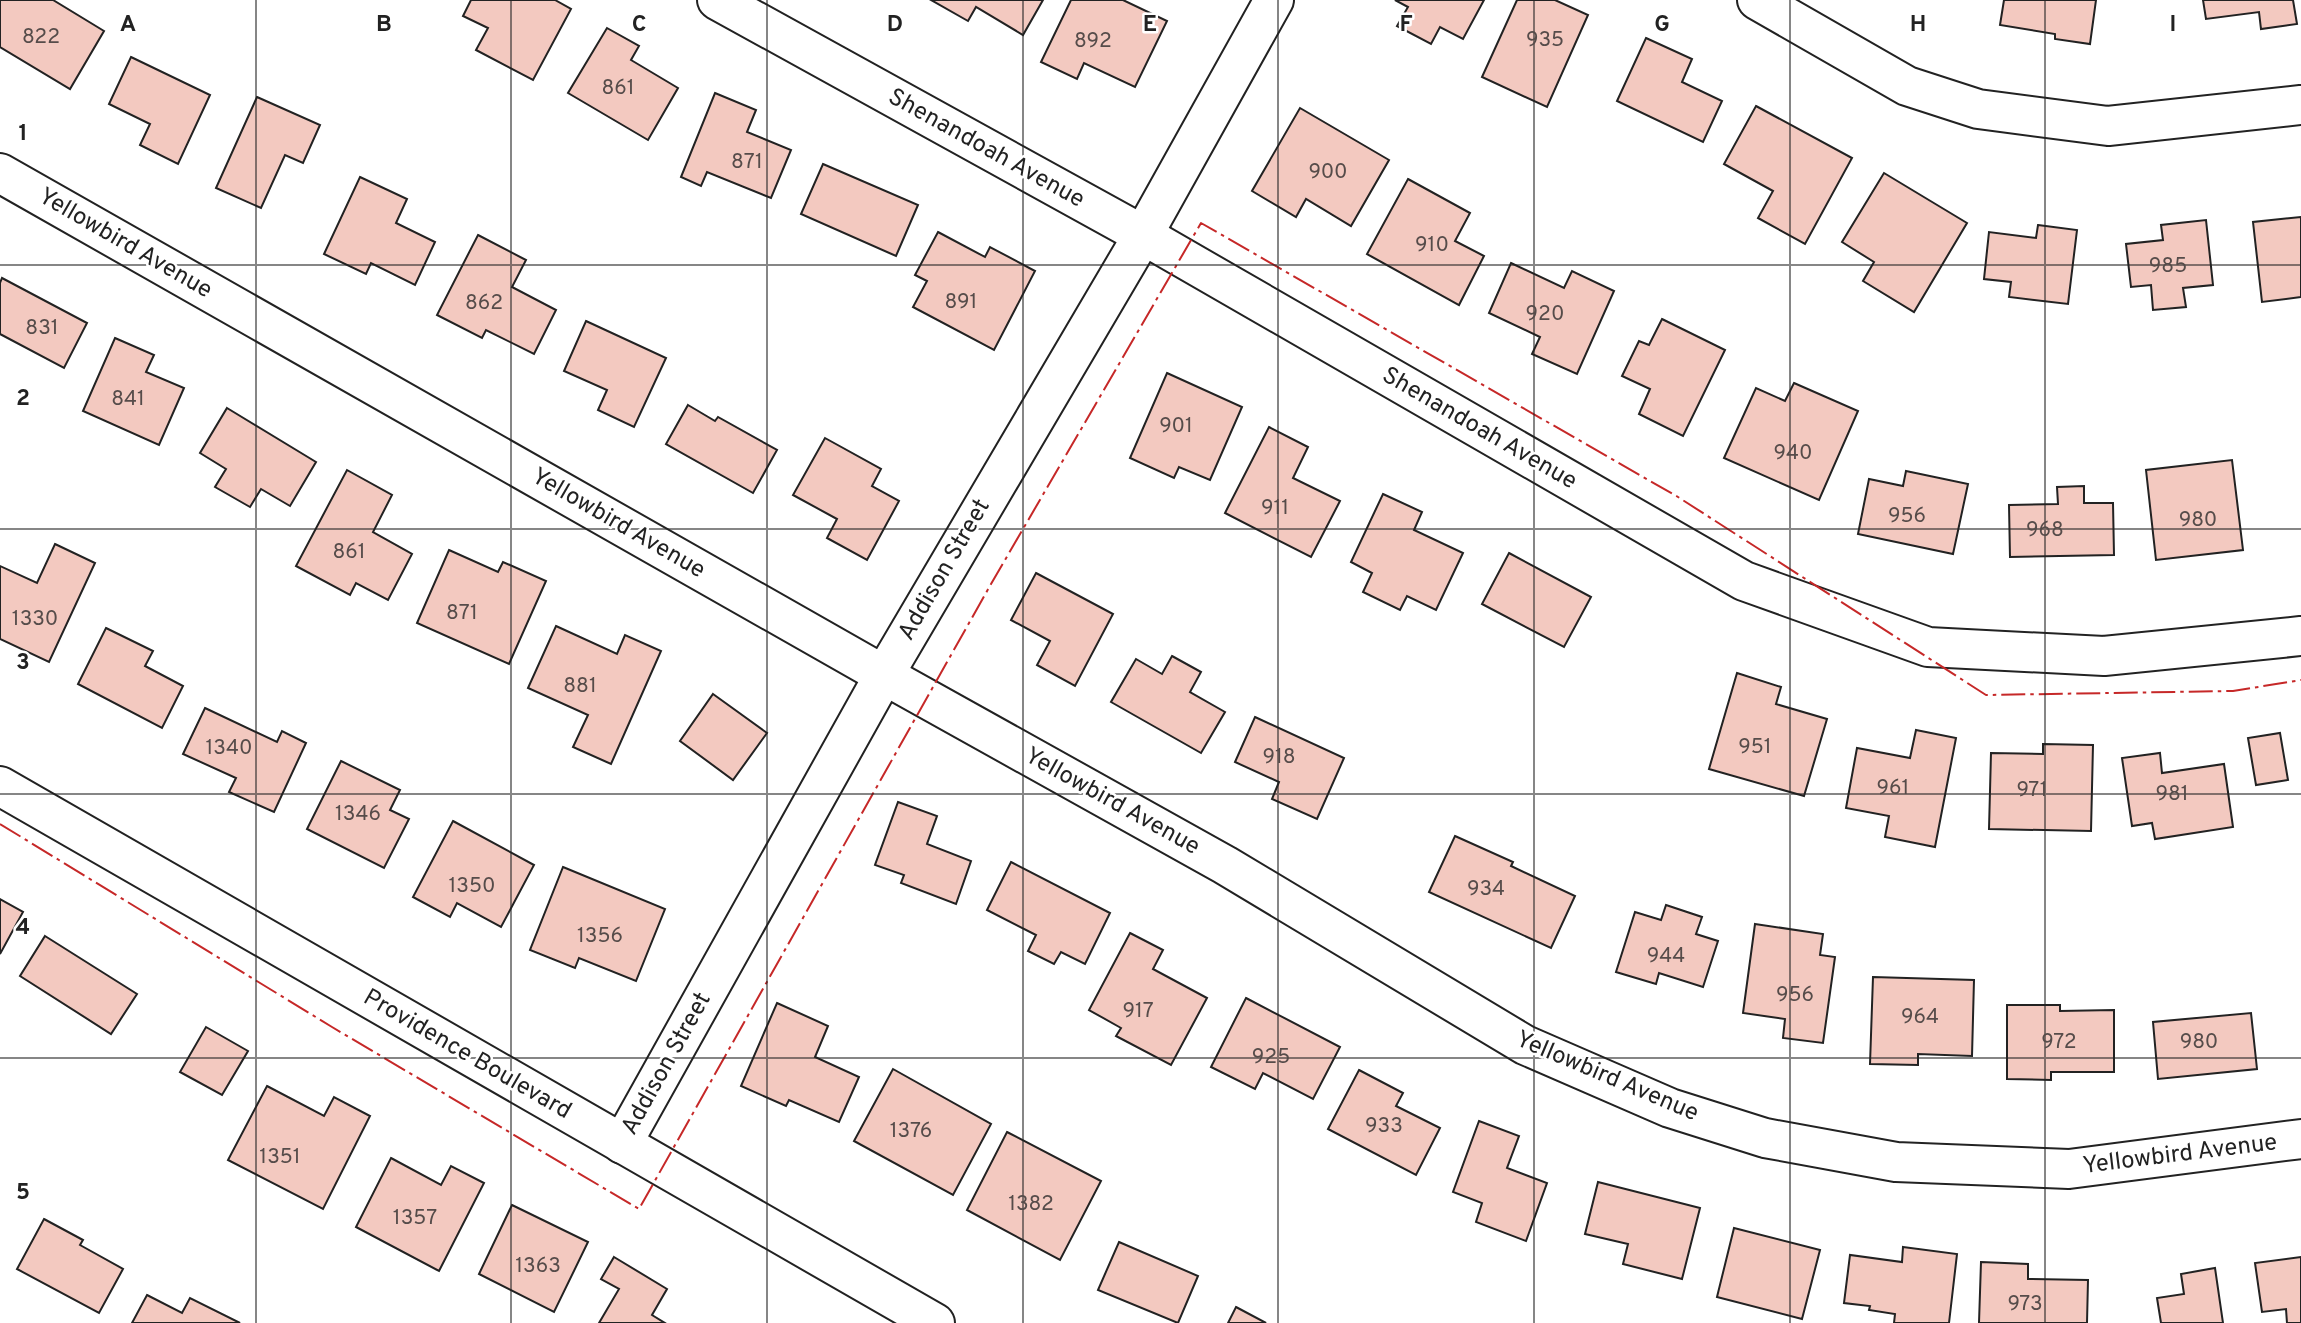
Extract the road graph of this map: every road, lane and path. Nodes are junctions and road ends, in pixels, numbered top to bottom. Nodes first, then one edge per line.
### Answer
1 (717, 0) edge
2 (1274, 0) edge
3 (1757, 0) edge
4 (2301, 105) edge
5 (0, 173) edge
6 (1143, 235) junction
7 (2301, 636) edge
8 (884, 675) junction
9 (0, 786) edge
10 (2301, 1139) edge
11 (622, 1144) junction
12 (934, 1323) edge

1 - 6 street, Shenandoah Avenue
2 - 6 street, Addison Street
3 - 4 street
5 - 8 street, Yellowbird Avenue
6 - 7 street, Shenandoah Avenue
6 - 8 street, Addison Street
8 - 10 street, Yellowbird Avenue
8 - 11 street, Addison Street
9 - 11 street, Providence Boulevard
11 - 12 street, Providence Boulevard

